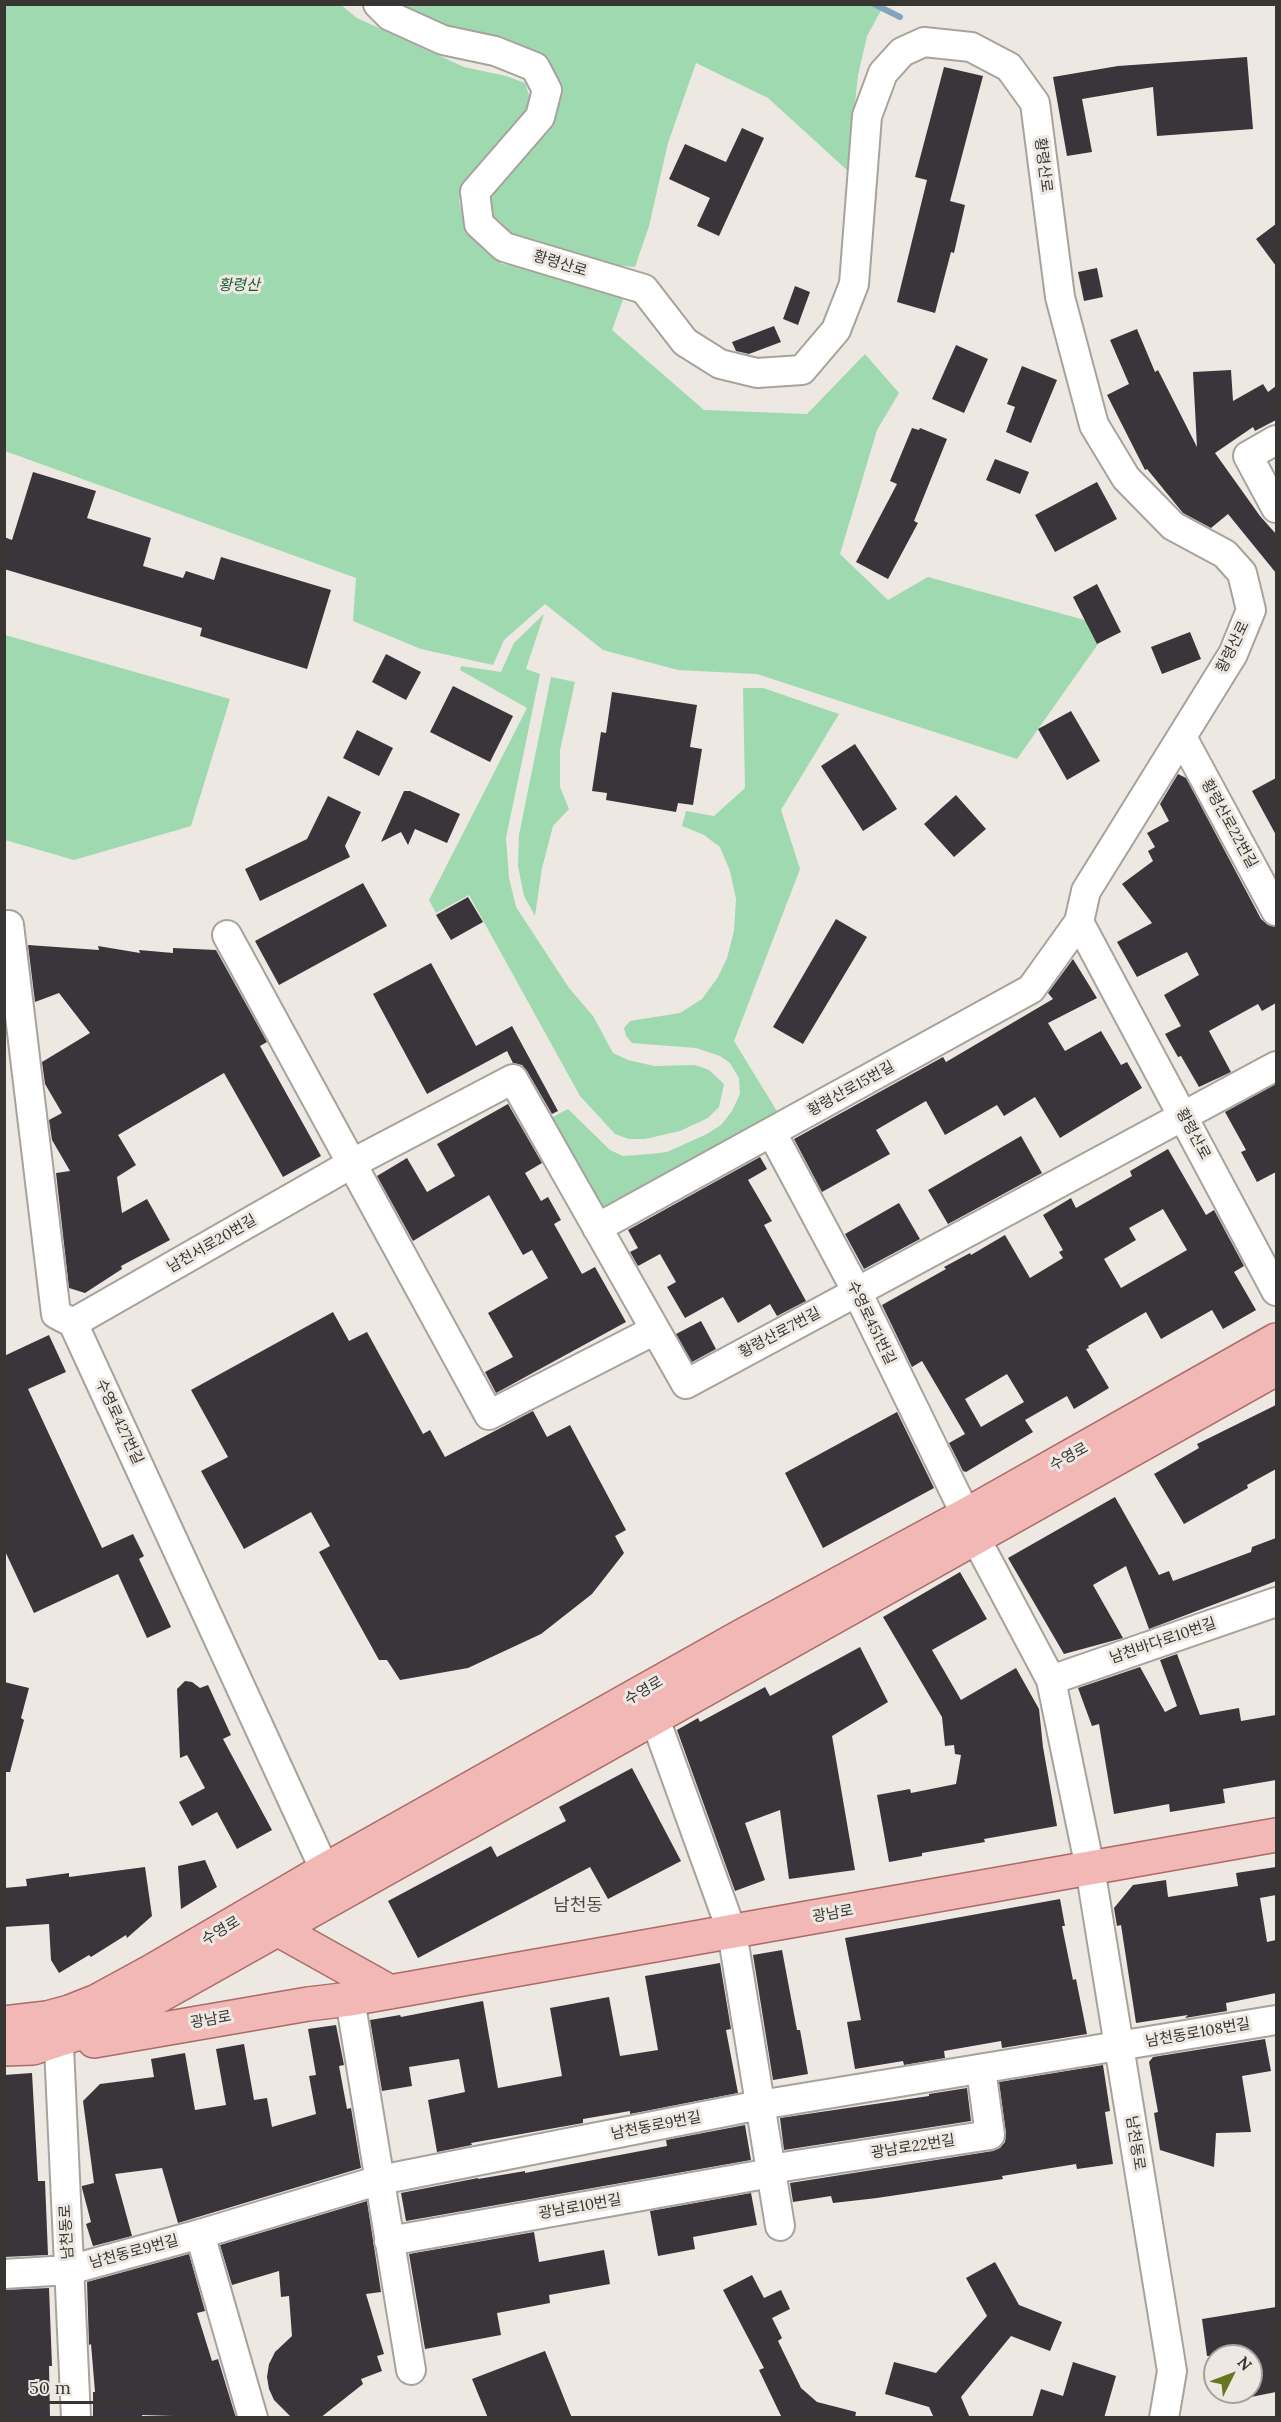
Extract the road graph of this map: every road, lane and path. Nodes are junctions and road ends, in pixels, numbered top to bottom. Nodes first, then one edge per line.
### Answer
1 (378, 4) edge
2 (1276, 440) edge
3 (1276, 508) edge
4 (1182, 736) junction
5 (1276, 911) edge
6 (1079, 922) junction
7 (9, 925) dead end
8 (227, 935) dead end
9 (1276, 1066) edge
10 (513, 1079) joint
11 (1184, 1118) junction
12 (772, 1133) junction
13 (351, 1164) junction
14 (597, 1228) junction
15 (1276, 1291) edge
16 (856, 1292) junction
17 (73, 1323) junction
18 (655, 1330) junction
19 (1276, 1340) edge
20 (1276, 1369) edge
21 (970, 1526) junction
22 (1276, 1602) edge
23 (1051, 1680) junction
24 (654, 1716) junction
25 (1276, 1835) edge
26 (1090, 1868) junction
27 (331, 1882) junction
28 (249, 1914) junction
29 (278, 1929) junction
30 (732, 1932) junction
31 (390, 1992) junction
32 (350, 1999) junction
33 (1276, 2020) edge
34 (4, 2023) edge
35 (1119, 2047) junction
36 (32, 2048) edge
37 (981, 2069) junction
38 (760, 2105) junction
39 (770, 2171) junction
40 (380, 2180) junction
41 (780, 2226) dead end
42 (200, 2234) junction
43 (390, 2241) junction
44 (69, 2270) junction
45 (4, 2274) edge
46 (411, 2370) dead end
47 (76, 2418) edge
48 (253, 2418) edge
49 (1164, 2418) edge

1 - 4 street, 황령산로
2 - 3 street
4 - 5 street, 황령산로22번길
4 - 6 street, 황령산로
6 - 11 street, 황령산로
6 - 12 street, 황령산로15번길
7 - 17 street, 수영로427번길
8 - 13 street
9 - 11 street, 황령산로7번길
10 - 13 street, 남천서로20번길
10 - 14 street, 황령산로7번길
11 - 15 street, 황령산로
11 - 16 street, 황령산로7번길
12 - 14 street, 황령산로15번길
12 - 16 street, 수영로451번길
13 - 17 street, 남천서로20번길
13 - 18 street
14 - 18 street, 황령산로7번길
16 - 18 street, 황령산로7번길
16 - 21 street, 수영로451번길
17 - 27 street, 수영로427번길
19 - 21 main road, 수영로
20 - 21 main road, 수영로
21 - 23 street
21 - 24 main road, 수영로
21 - 27 main road, 수영로
22 - 23 street, 남천바다로10번길
23 - 26 street
24 - 27 main road, 수영로
24 - 30 street, 수영로
25 - 26 main road, 광남로
26 - 30 main road, 광남로
26 - 35 street, 남천동로
27 - 28 main road, 수영로
27 - 29 main road, 수영로
28 - 29 main road
28 - 34 main road, 수영로
29 - 31 main road
29 - 36 main road, 수영로
30 - 31 main road, 광남로
30 - 38 street
31 - 32 main road, 광남로
32 - 36 main road, 광남로
32 - 40 street
33 - 35 street, 남천동로108번길
35 - 37 street, 남천동로9번길
35 - 49 street, 남천동로
36 - 44 street, 남천동로
37 - 38 street, 남천동로9번길
37 - 39 street, 광남로22번길
38 - 39 street
38 - 40 street, 남천동로9번길
39 - 41 street
39 - 43 street, 광남로10번길
40 - 42 street, 남천동로9번길
40 - 43 street
42 - 44 street, 남천동로9번길
42 - 48 street, 남천동로9번길
43 - 46 street
44 - 45 street, 남천동로9번길
44 - 47 street, 남천동로

